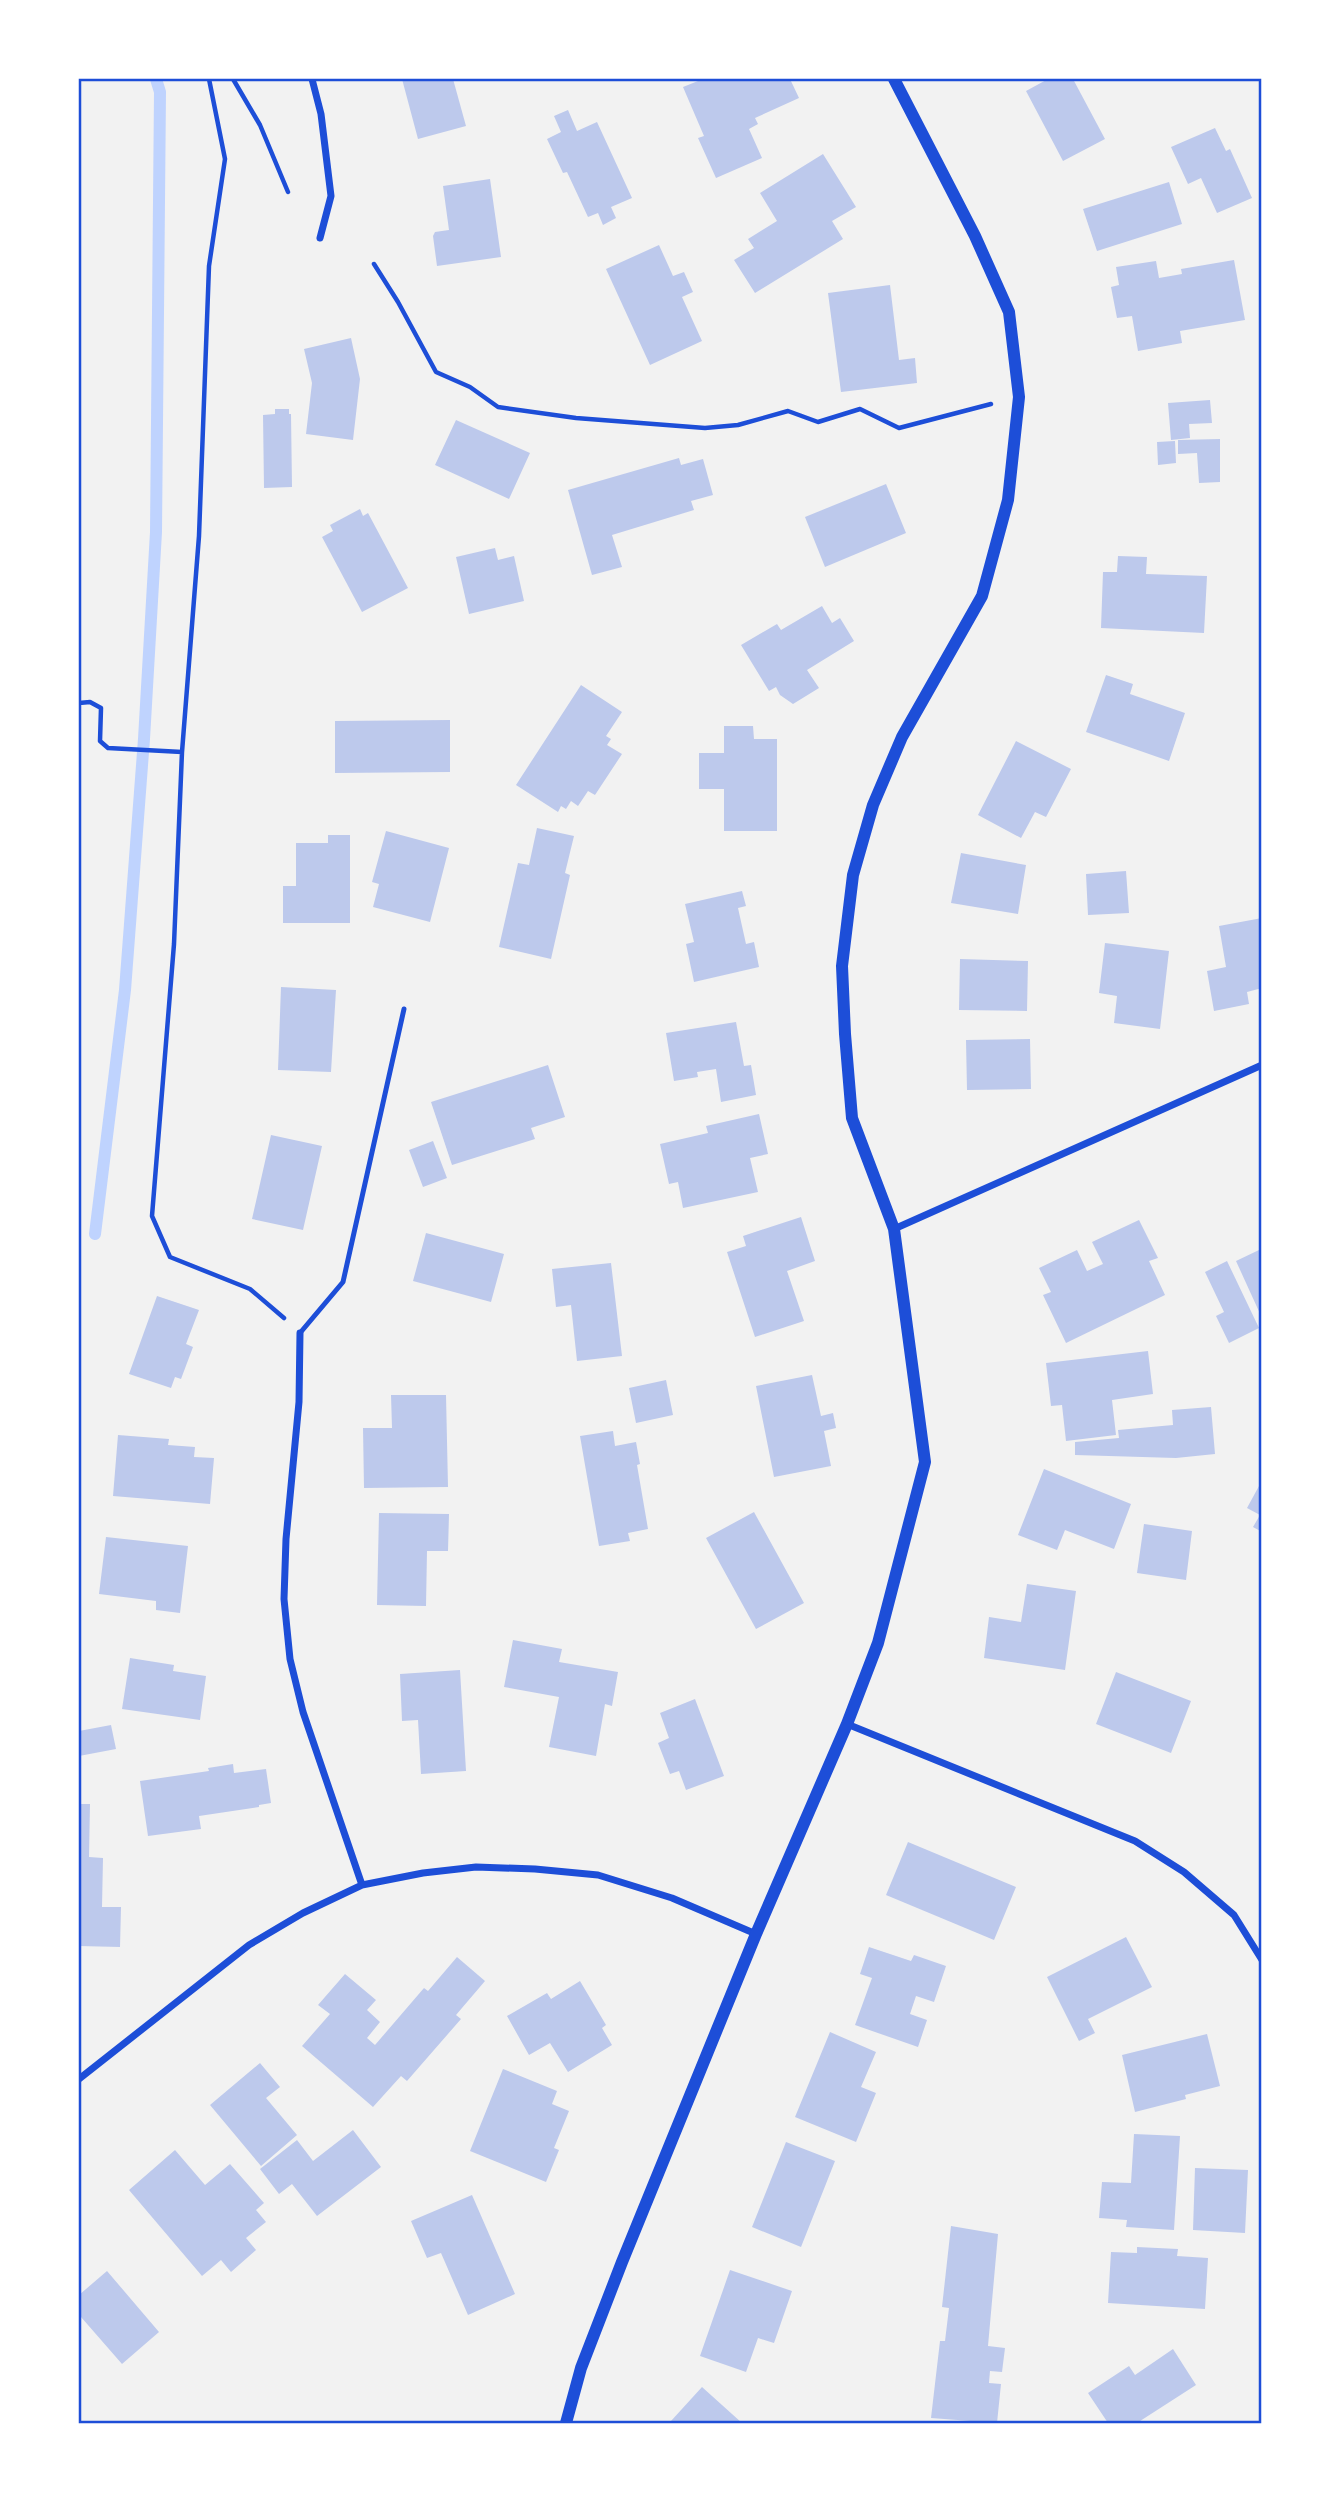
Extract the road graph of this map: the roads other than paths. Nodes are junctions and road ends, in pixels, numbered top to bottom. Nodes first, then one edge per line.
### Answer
1 (312, 79) edge
2 (894, 79) edge
3 (320, 238) dead end
4 (404, 1009) dead end
5 (1262, 1065) edge
6 (894, 1229) junction
7 (300, 1333) joint
8 (847, 1724) junction
9 (362, 1885) junction
10 (755, 1934) junction
11 (1262, 1960) edge
12 (79, 2079) edge
13 (566, 2423) edge

1 - 3 street
2 - 6 street
4 - 7 lane
5 - 6 street
6 - 8 street
7 - 9 street
8 - 10 street
8 - 11 street
9 - 10 street
9 - 12 street
10 - 13 street

